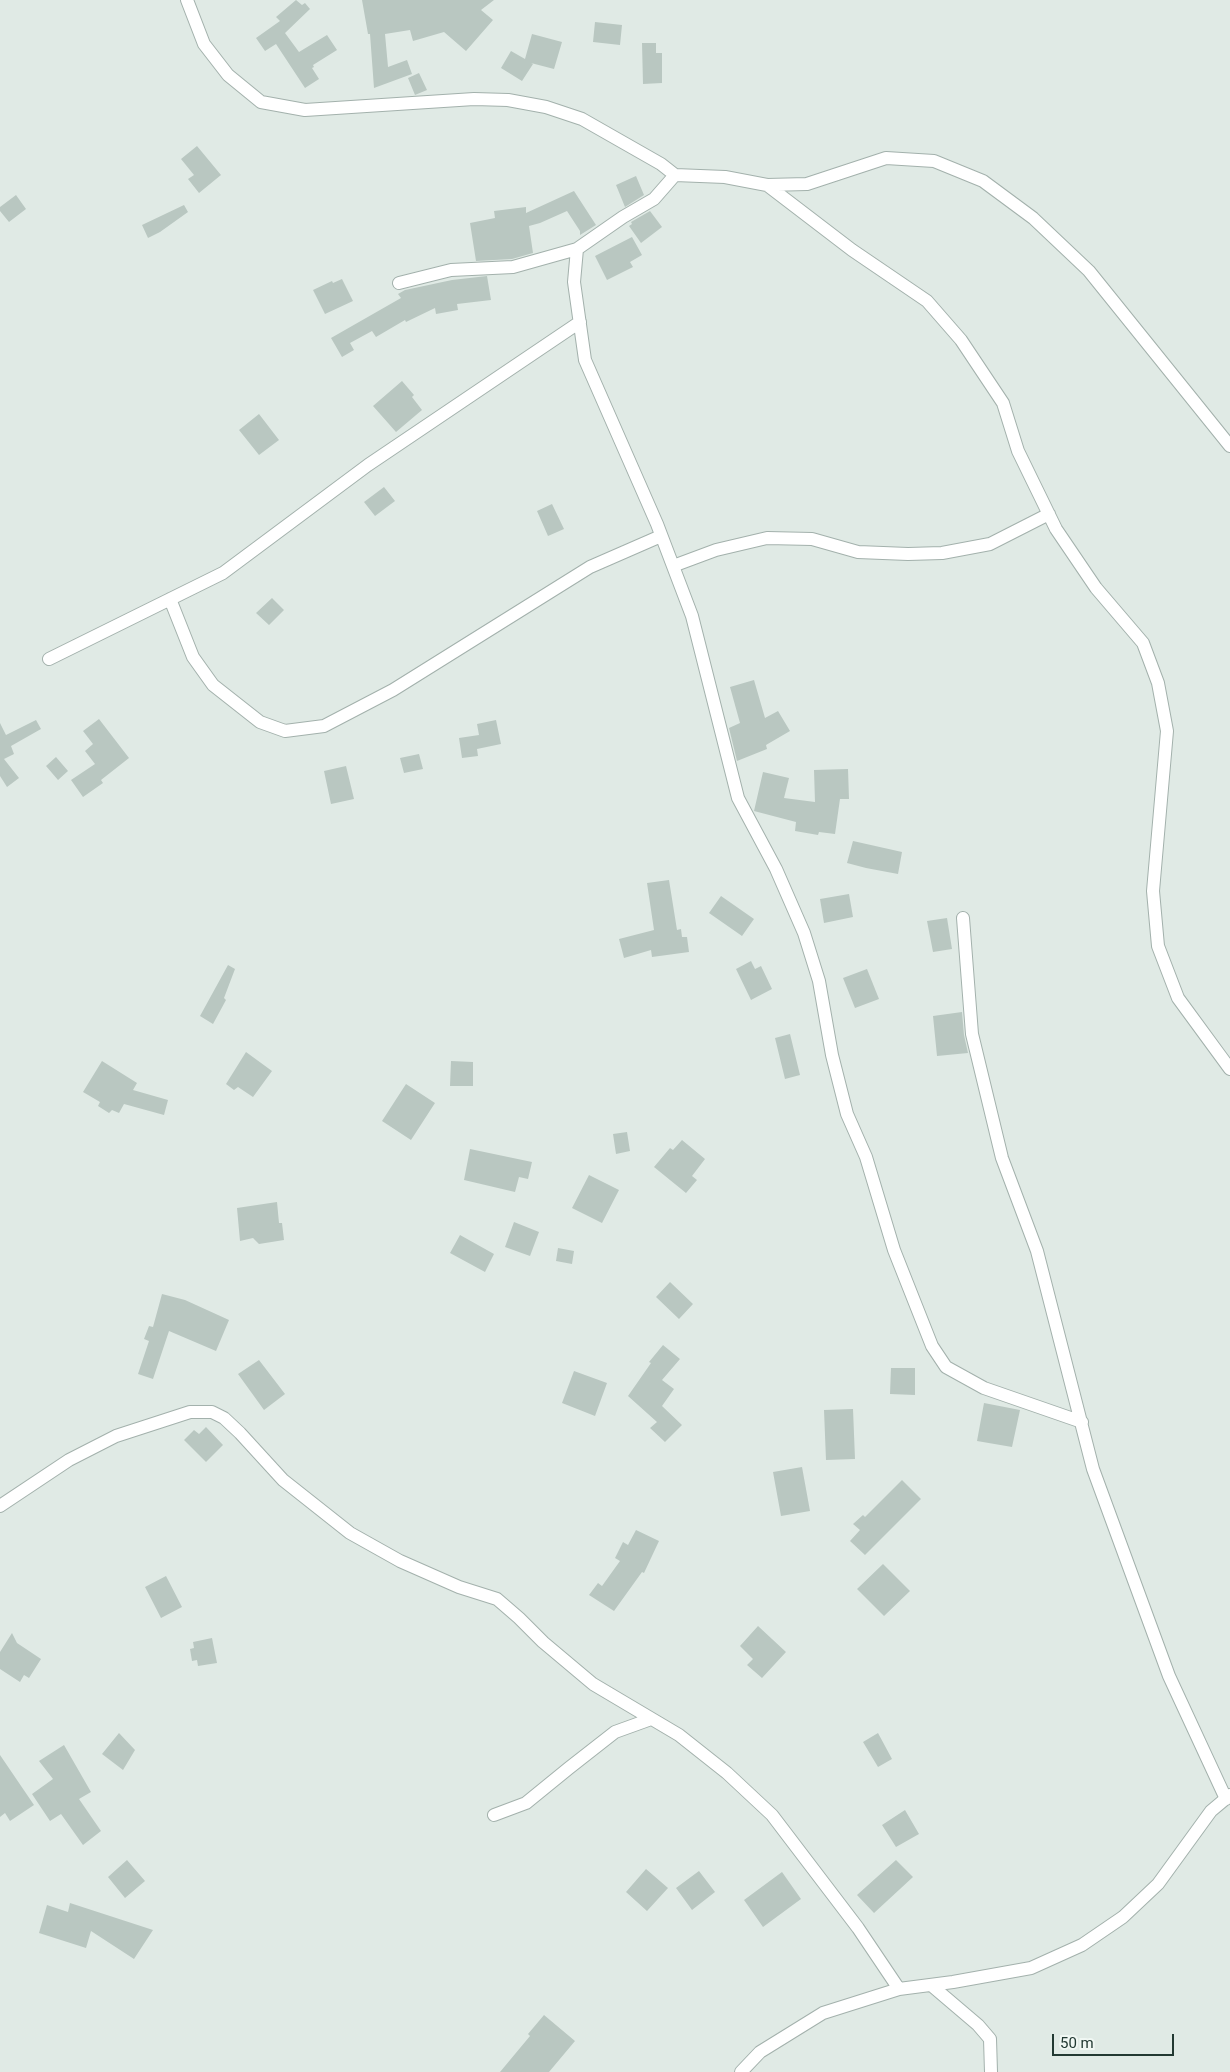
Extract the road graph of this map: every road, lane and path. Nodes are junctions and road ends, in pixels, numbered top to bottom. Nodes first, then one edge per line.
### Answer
1 (187, 0) edge
2 (675, 175) junction
3 (767, 185) junction
4 (577, 249) junction
5 (399, 283) dead end
6 (580, 322) junction
7 (1230, 446) edge
8 (1049, 514) junction
9 (661, 536) junction
10 (673, 566) junction
11 (170, 599) junction
12 (49, 659) dead end
13 (962, 918) dead end
14 (1230, 1069) edge
15 (1082, 1422) junction
16 (0, 1506) edge
17 (652, 1719) junction
18 (1228, 1797) edge
19 (494, 1815) dead end
20 (931, 1985) junction
21 (899, 1989) junction
22 (740, 2072) edge
23 (991, 2072) edge

1 - 2 street
2 - 3 street
2 - 4 street
3 - 7 street
3 - 8 street
4 - 5 street
4 - 6 street
6 - 9 street
6 - 11 street
8 - 10 street
8 - 14 street
9 - 10 street
9 - 11 street
10 - 15 street
11 - 12 street
13 - 15 street
15 - 18 street
16 - 17 street
17 - 19 street
17 - 21 street
18 - 20 street
20 - 21 street
20 - 23 street
21 - 22 street

